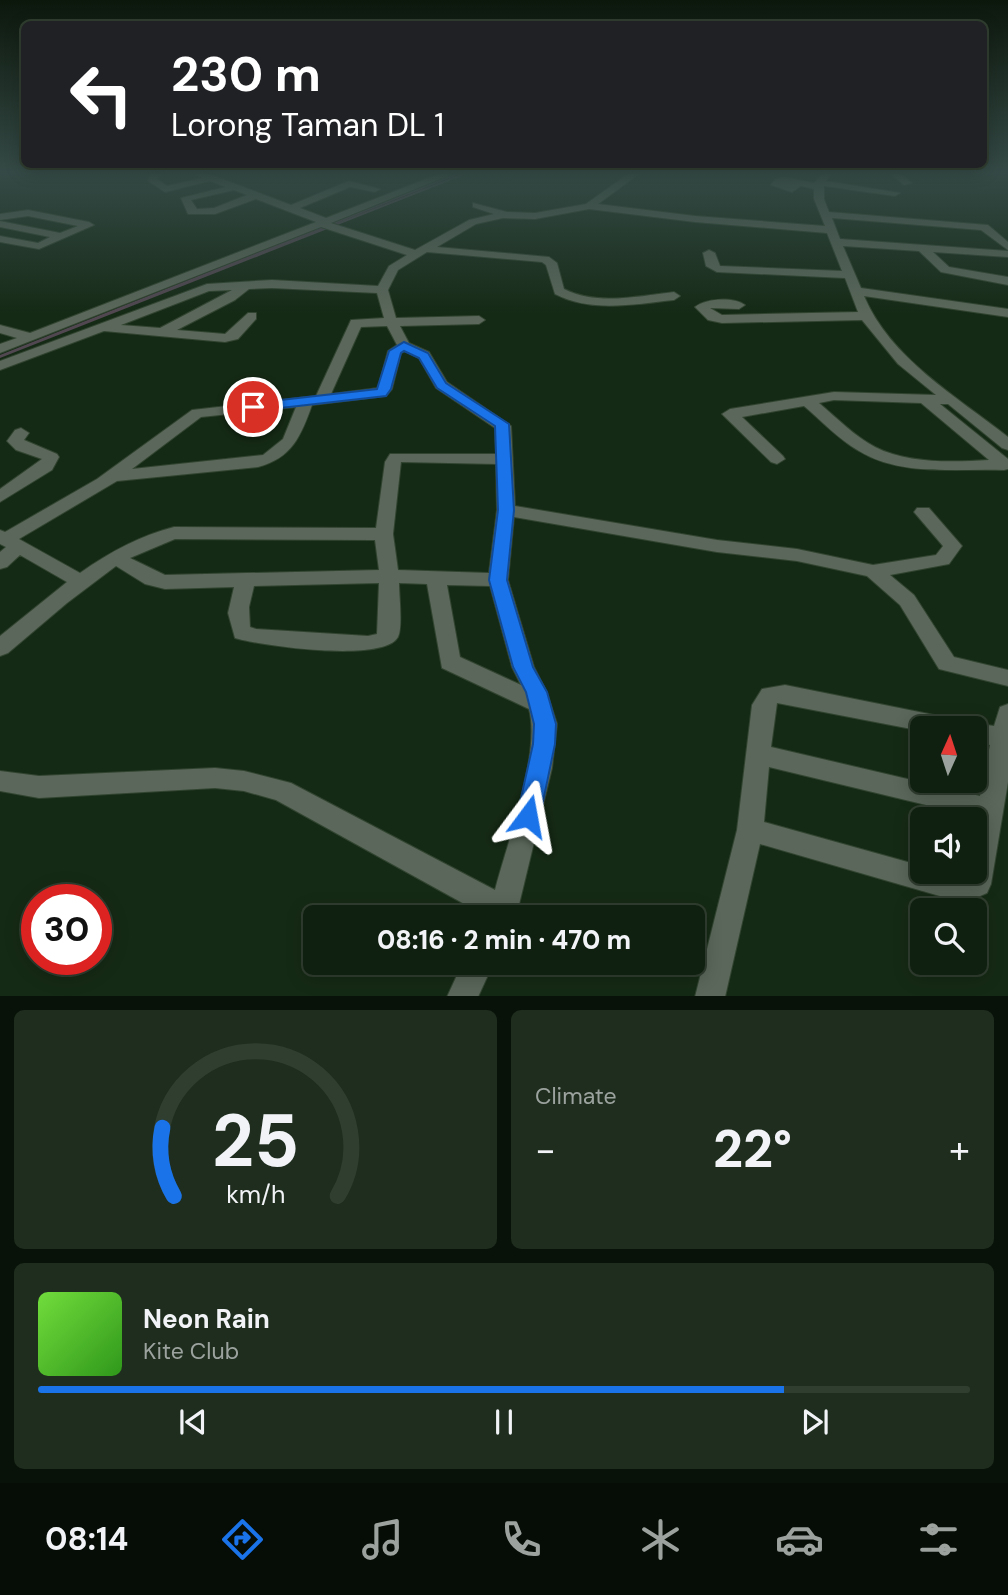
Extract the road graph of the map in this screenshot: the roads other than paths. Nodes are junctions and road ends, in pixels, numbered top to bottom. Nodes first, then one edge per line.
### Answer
1 (66, 220) edge
2 (317, 220) edge
3 (333, 220) edge
4 (477, 220) edge
5 (707, 220) edge
6 (828, 220) edge
7 (898, 220) edge
8 (0, 224) edge
9 (325, 224) junction
10 (835, 236) junction
11 (63, 237) junction
12 (0, 239) edge
13 (1008, 247) edge
14 (922, 248) junction
15 (420, 251) junction
16 (709, 253) dead end
17 (1008, 254) edge
18 (850, 275) junction
19 (1008, 281) edge
20 (245, 286) junction
21 (382, 290) junction
22 (857, 291) junction
23 (674, 296) dead end
24 (739, 305) dead end
25 (1008, 313) edge
26 (252, 316) dead end
27 (866, 316) junction
28 (479, 320) dead end
29 (391, 322) junction
30 (102, 327) junction
31 (0, 329) edge
32 (159, 334) junction
33 (30, 337) junction
34 (404, 346) junction
35 (0, 349) edge
36 (0, 366) edge
37 (925, 399) junction
38 (313, 400) junction
39 (952, 400) junction
40 (807, 401) junction
41 (21, 433) dead end
42 (1008, 445) edge
43 (506, 459) junction
44 (777, 459) dead end
45 (1006, 465) edge
46 (113, 476) junction
47 (0, 498) edge
48 (506, 510) junction
49 (923, 512) dead end
50 (384, 534) junction
51 (8, 540) edge
52 (118, 559) junction
53 (0, 563) edge
54 (873, 571) junction
55 (389, 576) junction
56 (436, 578) junction
57 (246, 580) junction
58 (498, 580) junction
59 (80, 581) junction
60 (4, 640) edge
61 (1008, 678) edge
62 (540, 704) junction
63 (910, 720) edge
64 (1006, 725) edge
65 (987, 729) edge
66 (758, 754) junction
67 (0, 781) edge
68 (991, 810) junction
69 (750, 830) junction
70 (488, 905) edge
71 (506, 905) edge
72 (472, 975) edge
73 (462, 996) edge
74 (710, 996) edge

1 - 11 street
2 - 9 street
3 - 9 street
4 - 15 street
5 - 10 street
6 - 10 street
7 - 13 street
8 - 11 street
9 - 15 street
9 - 33 street
10 - 14 street
10 - 18 street
11 - 12 street
14 - 17 street
14 - 19 street
15 - 21 street
15 - 23 street
16 - 18 street
18 - 22 street
20 - 21 street
20 - 30 street
20 - 32 street
21 - 29 street
22 - 25 street
22 - 27 street
24 - 27 street
26 - 32 street
27 - 39 street
28 - 29 street
29 - 34 street
29 - 38 street
30 - 32 street
30 - 36 street
31 - 33 street
33 - 35 street
34 - 38 street
34 - 43 street
37 - 39 street
37 - 40 street
37 - 45 street
38 - 46 street
38 - 46 street
39 - 42 street
40 - 44 street
40 - 45 street
41 - 47 street
43 - 48 street
43 - 50 street
46 - 51 street
48 - 54 street
48 - 58 street
49 - 54 street
50 - 52 street
50 - 55 street
51 - 53 street
51 - 59 street
52 - 57 street
52 - 59 street
54 - 61 street
55 - 56 street
55 - 57 street
55 - 57 street
56 - 58 street
56 - 62 street
58 - 62 street
59 - 60 street
62 - 71 street
63 - 66 street
64 - 65 street
64 - 68 street
66 - 68 street
66 - 69 street
67 - 70 street
68 - 69 street
69 - 74 street
72 - 73 street

